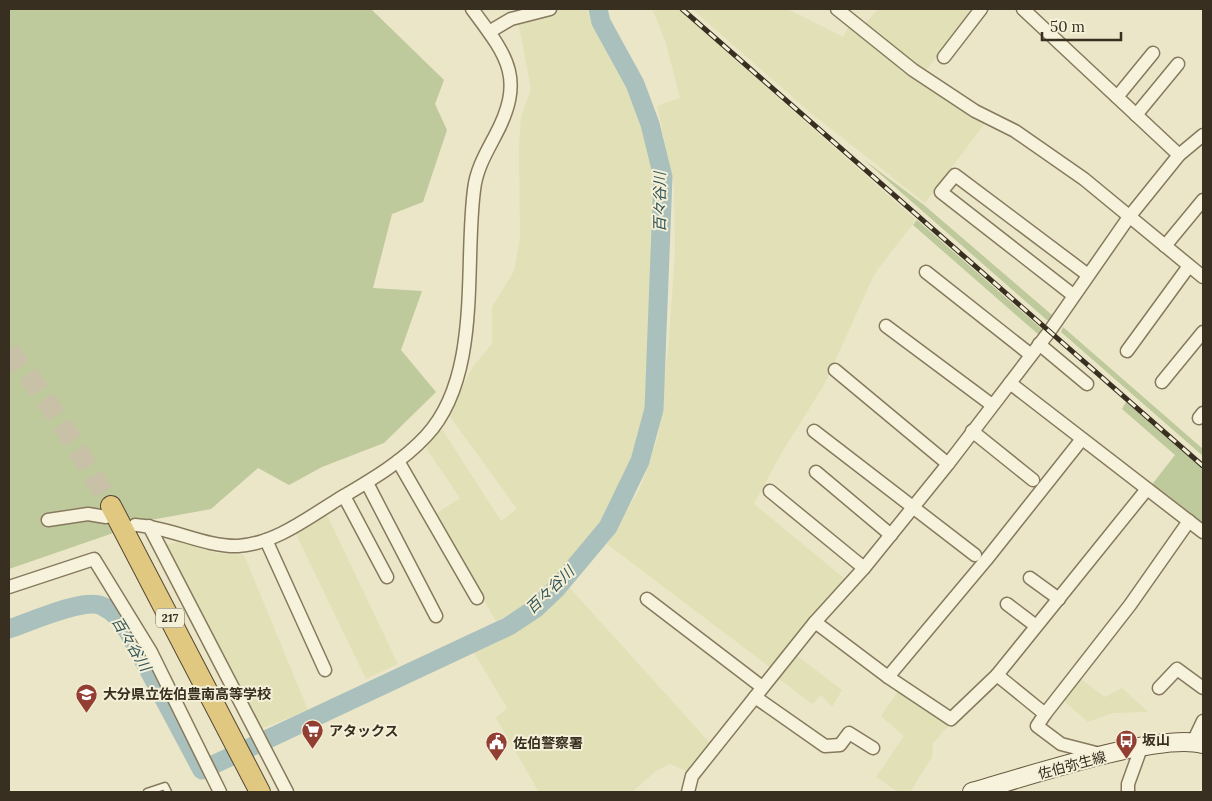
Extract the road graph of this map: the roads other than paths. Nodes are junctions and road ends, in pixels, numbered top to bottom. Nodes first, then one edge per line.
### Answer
1 (472, 9) edge
2 (550, 9) edge
3 (837, 9) edge
4 (981, 9) edge
5 (1023, 9) edge
6 (489, 32) junction
7 (1153, 53) dead end
8 (944, 57) dead end
9 (1178, 64) dead end
10 (1117, 97) junction
11 (1136, 115) junction
12 (1203, 135) edge
13 (1179, 155) junction
14 (1203, 200) edge
15 (1129, 217) junction
16 (1165, 246) junction
17 (1189, 266) junction
18 (926, 272) dead end
19 (1088, 275) junction
20 (1203, 277) edge
21 (1073, 295) junction
22 (886, 326) dead end
23 (1203, 332) edge
24 (1035, 350) junction
25 (1127, 351) dead end
26 (835, 370) dead end
27 (1162, 382) dead end
28 (1010, 383) junction
29 (1087, 384) dead end
30 (992, 405) junction
31 (814, 431) dead end
32 (972, 431) junction
33 (1082, 439) junction
34 (398, 461) junction
35 (948, 464) junction
36 (816, 472) dead end
37 (1033, 480) dead end
38 (367, 483) junction
39 (1147, 489) junction
40 (770, 491) dead end
41 (344, 496) junction
42 (914, 508) junction
43 (108, 512) joint
44 (48, 520) dead end
45 (1189, 521) junction
46 (135, 525) dead end
47 (150, 526) junction
48 (1203, 532) edge
49 (891, 535) junction
50 (266, 540) junction
51 (975, 555) dead end
52 (864, 568) junction
53 (386, 577) dead end
54 (1030, 578) dead end
55 (9, 587) edge
56 (477, 598) dead end
57 (1059, 598) junction
58 (647, 599) dead end
59 (1008, 604) dead end
60 (436, 616) dead end
61 (815, 622) junction
62 (1036, 626) junction
63 (325, 670) dead end
64 (997, 675) junction
65 (888, 677) junction
66 (1159, 688) dead end
67 (1203, 688) edge
68 (759, 692) junction
69 (1045, 714) junction
70 (1203, 721) edge
71 (1198, 743) edge
72 (873, 748) dead end
73 (1141, 748) junction
74 (1104, 755) junction
75 (147, 792) edge
76 (168, 792) edge
77 (220, 792) edge
78 (260, 792) edge
79 (287, 792) edge
80 (688, 792) edge
81 (972, 792) edge
82 (1128, 792) edge

1 - 6 street
2 - 6 street
3 - 15 street
4 - 8 street
5 - 10 street
6 - 34 street
7 - 10 street
9 - 11 street
10 - 11 street
11 - 13 street
12 - 13 street
13 - 15 street
14 - 16 street
15 - 16 street
15 - 19 street
16 - 17 street
17 - 20 street
17 - 25 street
18 - 24 street
19 - 21 street
19 - 21 street
21 - 24 street
22 - 30 street
23 - 27 street
24 - 28 street
24 - 29 street
26 - 35 street
28 - 30 street
28 - 33 street
30 - 32 street
31 - 42 street
32 - 35 street
32 - 37 street
33 - 39 street
33 - 65 street
34 - 38 street
34 - 56 street
35 - 42 street
36 - 49 street
38 - 41 street
38 - 60 street
39 - 45 street
39 - 57 street
40 - 52 street
41 - 50 street
41 - 53 street
42 - 49 street
42 - 51 street
43 - 44 street
43 - 78 highway, 217
45 - 48 street
45 - 69 street
46 - 47 street
47 - 50 street
47 - 79 street
49 - 52 street
50 - 63 street
52 - 61 street
54 - 57 street
55 - 77 street
57 - 62 street
58 - 68 street
59 - 62 street
61 - 65 street
61 - 68 street
62 - 64 street
64 - 65 street
64 - 69 street
66 - 67 street
68 - 72 street
68 - 80 street
69 - 74 street
70 - 71 street
71 - 73 main road, 佐伯弥生線
73 - 74 main road, 佐伯弥生線
73 - 82 street
74 - 81 main road, 佐伯弥生線
75 - 76 lane

